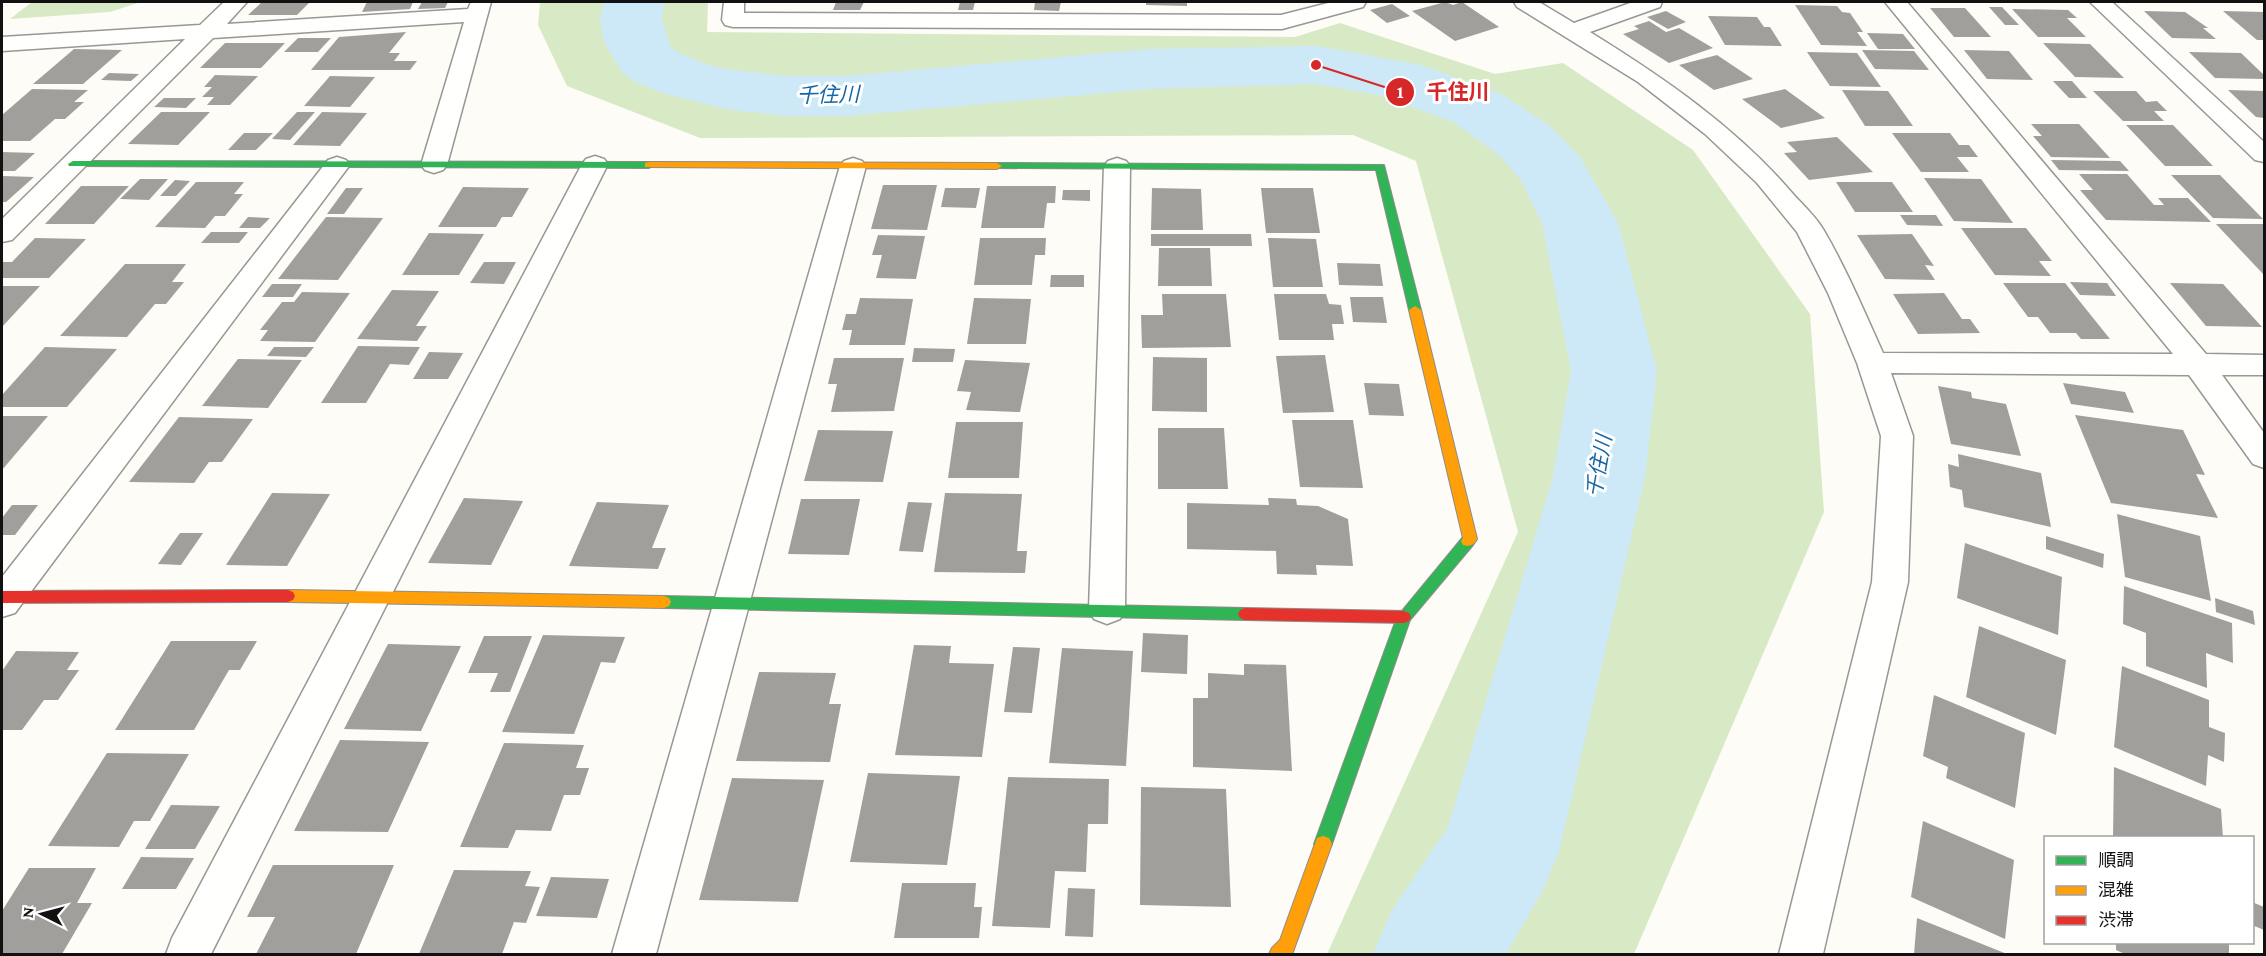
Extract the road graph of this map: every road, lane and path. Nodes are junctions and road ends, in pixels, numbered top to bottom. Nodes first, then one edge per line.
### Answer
1 (236, 2) edge
2 (734, 2) edge
3 (1258, 2) edge
4 (1356, 2) edge
5 (1525, 2) edge
6 (1653, 2) edge
7 (1896, 2) edge
8 (2100, 2) edge
9 (478, 8) edge
10 (1282, 22) junction
11 (1573, 31) junction
12 (205, 32) junction
13 (2, 44) edge
14 (2265, 155) edge
15 (73, 164) junction
16 (595, 164) junction
17 (337, 165) junction
18 (434, 165) junction
19 (853, 166) junction
20 (1117, 166) junction
21 (2, 234) edge
22 (1872, 363) junction
23 (2198, 365) junction
24 (2265, 365) edge
25 (2265, 456) edge
26 (372, 596) junction
27 (3, 599) edge
28 (733, 602) junction
29 (1107, 609) junction
30 (1404, 617) junction
31 (188, 954) edge
32 (634, 954) edge
33 (1278, 954) edge
34 (1801, 954) edge

1 - 12 street
2 - 10 street
3 - 10 street
4 - 10 street
5 - 11 street
6 - 11 street
7 - 23 street
8 - 14 street
9 - 12 street
9 - 18 street
11 - 22 street
12 - 13 street
12 - 15 street
15 - 17 street
15 - 21 street
16 - 18 street
16 - 19 street
16 - 26 street
17 - 18 street
17 - 27 street
19 - 20 street
19 - 28 street
20 - 29 street
20 - 30 street
22 - 23 street
22 - 34 street
23 - 24 street
23 - 25 street
26 - 27 street
26 - 28 street
26 - 31 street
28 - 29 street
28 - 32 street
29 - 30 street
30 - 33 street

